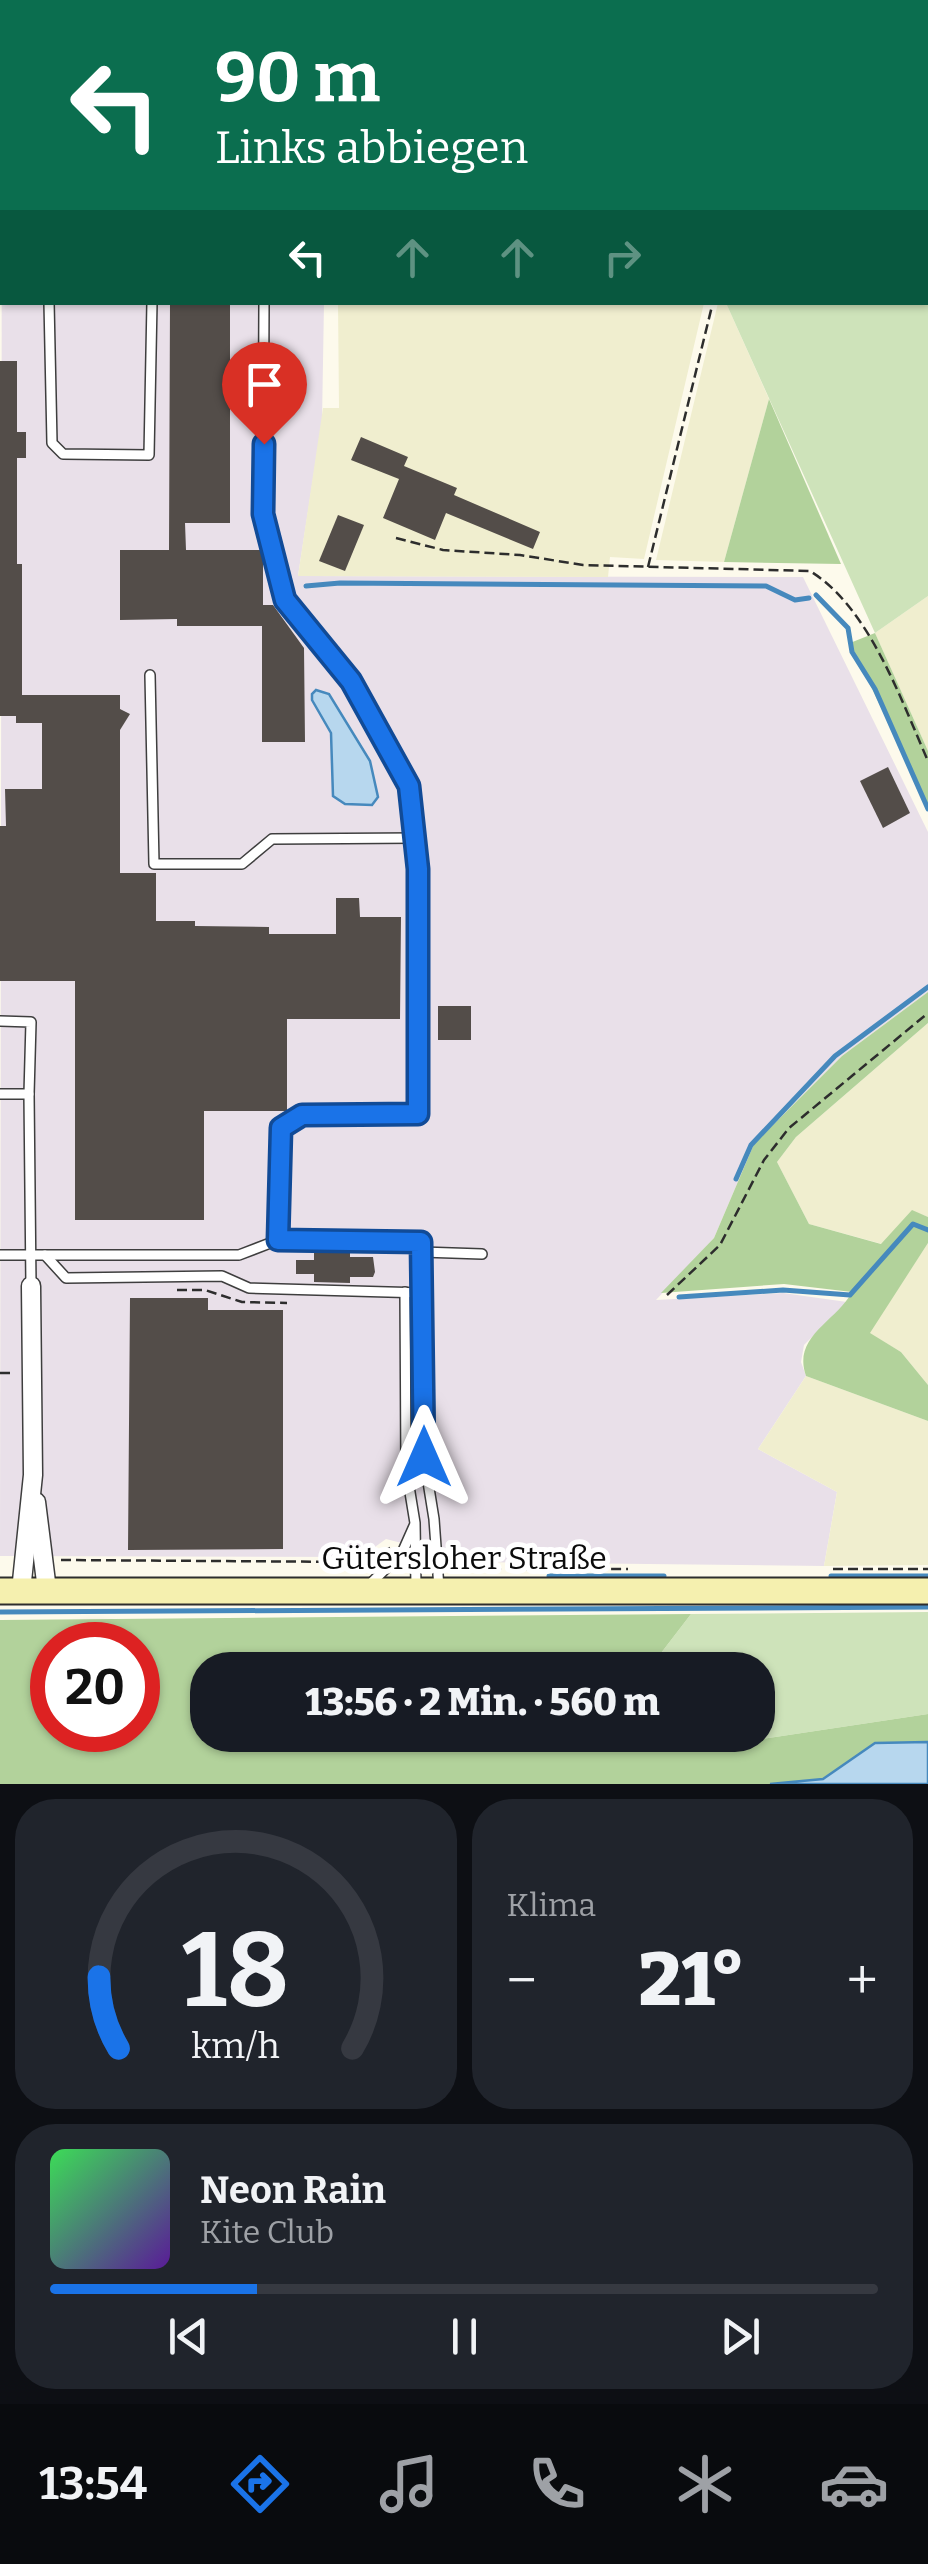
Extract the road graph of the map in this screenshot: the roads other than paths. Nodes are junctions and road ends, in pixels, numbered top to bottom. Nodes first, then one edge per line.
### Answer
1 (48, 305) edge
2 (152, 305) edge
3 (264, 305) edge
4 (150, 675) dead end
5 (417, 838) junction
6 (0, 1021) edge
7 (0, 1094) edge
8 (28, 1094) junction
9 (278, 1240) junction
10 (422, 1247) junction
11 (482, 1254) dead end
12 (28, 1255) junction
13 (45, 1255) junction
14 (0, 1256) edge
15 (31, 1286) joint
16 (405, 1292) junction
17 (424, 1293) junction
18 (415, 1523) junction
19 (22, 1590) edge
20 (363, 1590) junction
21 (428, 1590) junction
22 (928, 1591) edge

1 - 2 lane
3 - 5 lane
4 - 5 lane
5 - 9 lane
6 - 8 lane
7 - 8 lane
8 - 12 lane
9 - 10 lane
9 - 13 lane
10 - 11 lane
10 - 17 lane
12 - 13 lane
12 - 14 lane
12 - 15 lane
13 - 16 lane
15 - 19 street
16 - 17 lane
16 - 18 lane
17 - 21 lane
18 - 20 lane
18 - 21 lane
19 - 20 main road, Gütersloher Straße
20 - 21 main road, Gütersloher Straße
21 - 22 main road, Gütersloher Straße

